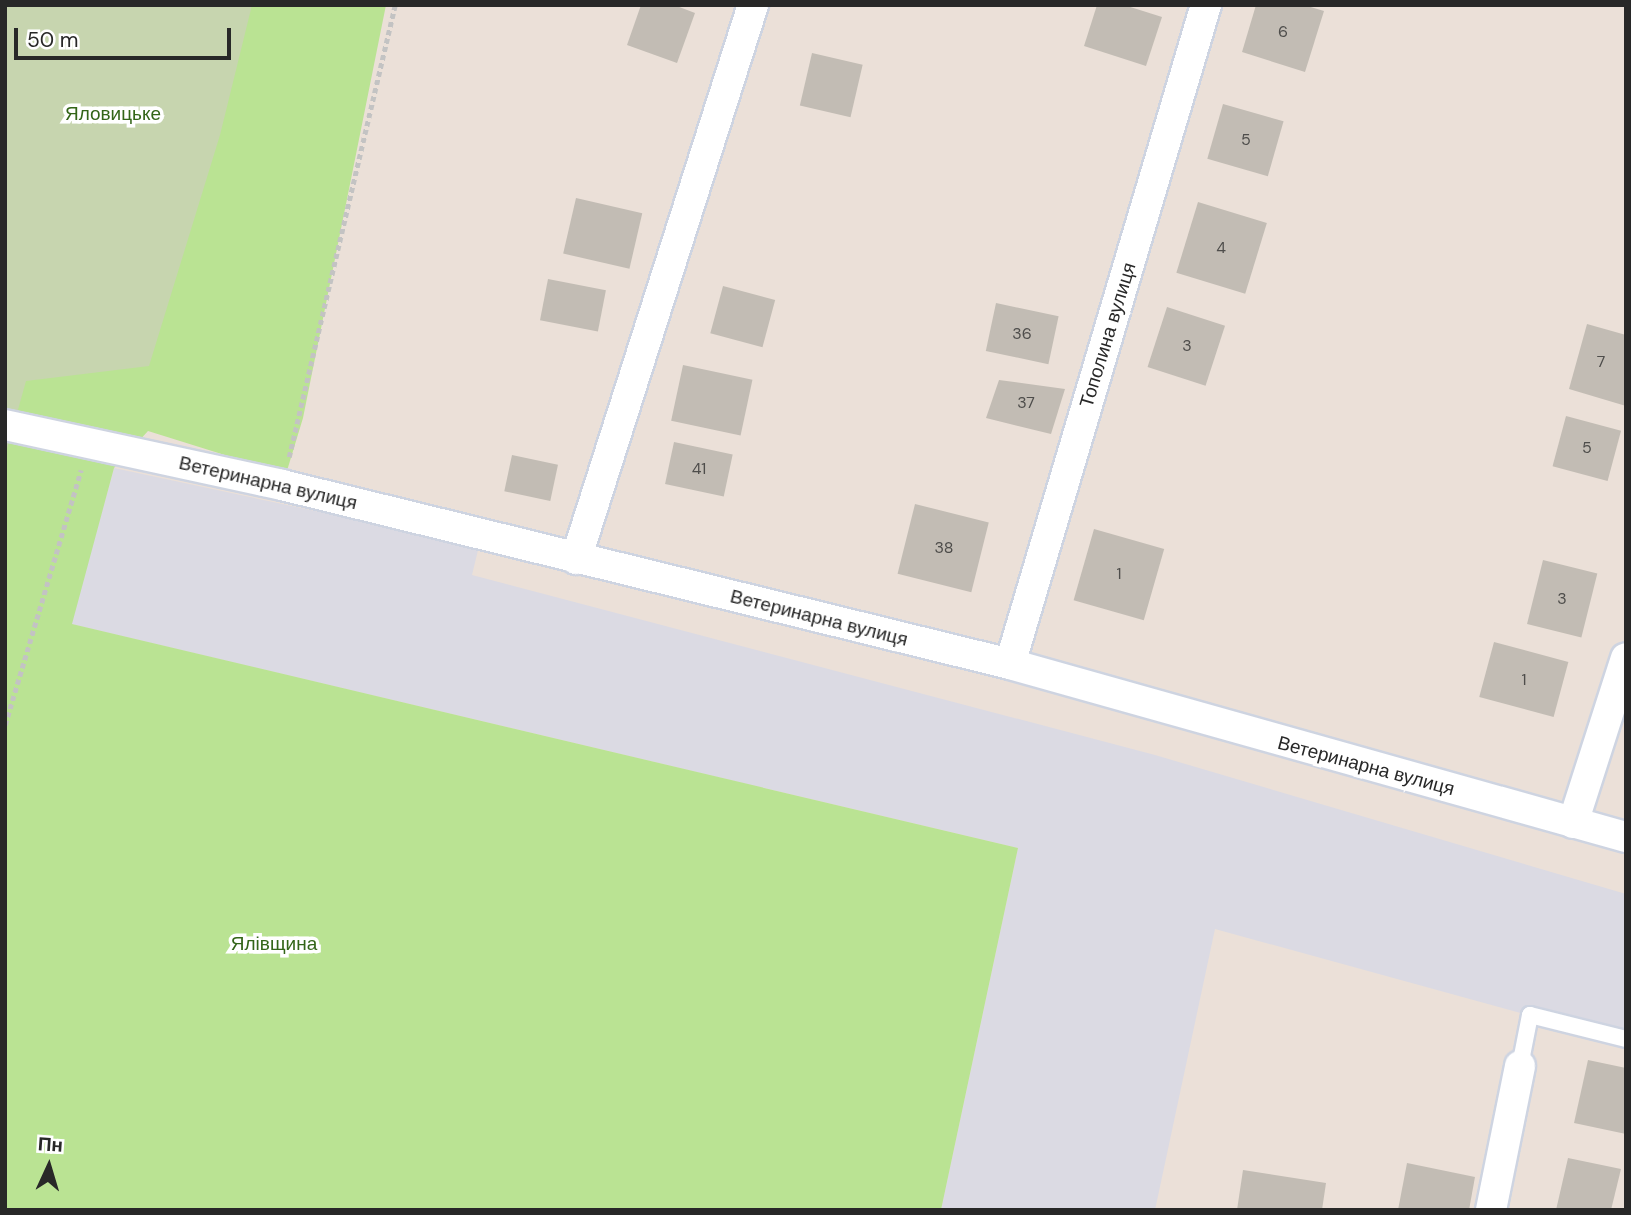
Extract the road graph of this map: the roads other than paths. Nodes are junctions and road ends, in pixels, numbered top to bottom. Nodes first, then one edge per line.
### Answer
1 (753, 5) edge
2 (1206, 5) edge
3 (5, 425) edge
4 (576, 559) junction
5 (1626, 658) edge
6 (1010, 664) junction
7 (1573, 823) junction
8 (1626, 837) edge
9 (1626, 1039) edge
10 (1520, 1066) joint
11 (1491, 1210) edge

1 - 4 street
2 - 6 street, Тополина вулиця
3 - 4 street, Ветеринарна вулиця
4 - 6 street, Ветеринарна вулиця
5 - 7 street
6 - 7 street, Ветеринарна вулиця
7 - 8 street, Ветеринарна вулиця
9 - 10 lane
10 - 11 street

